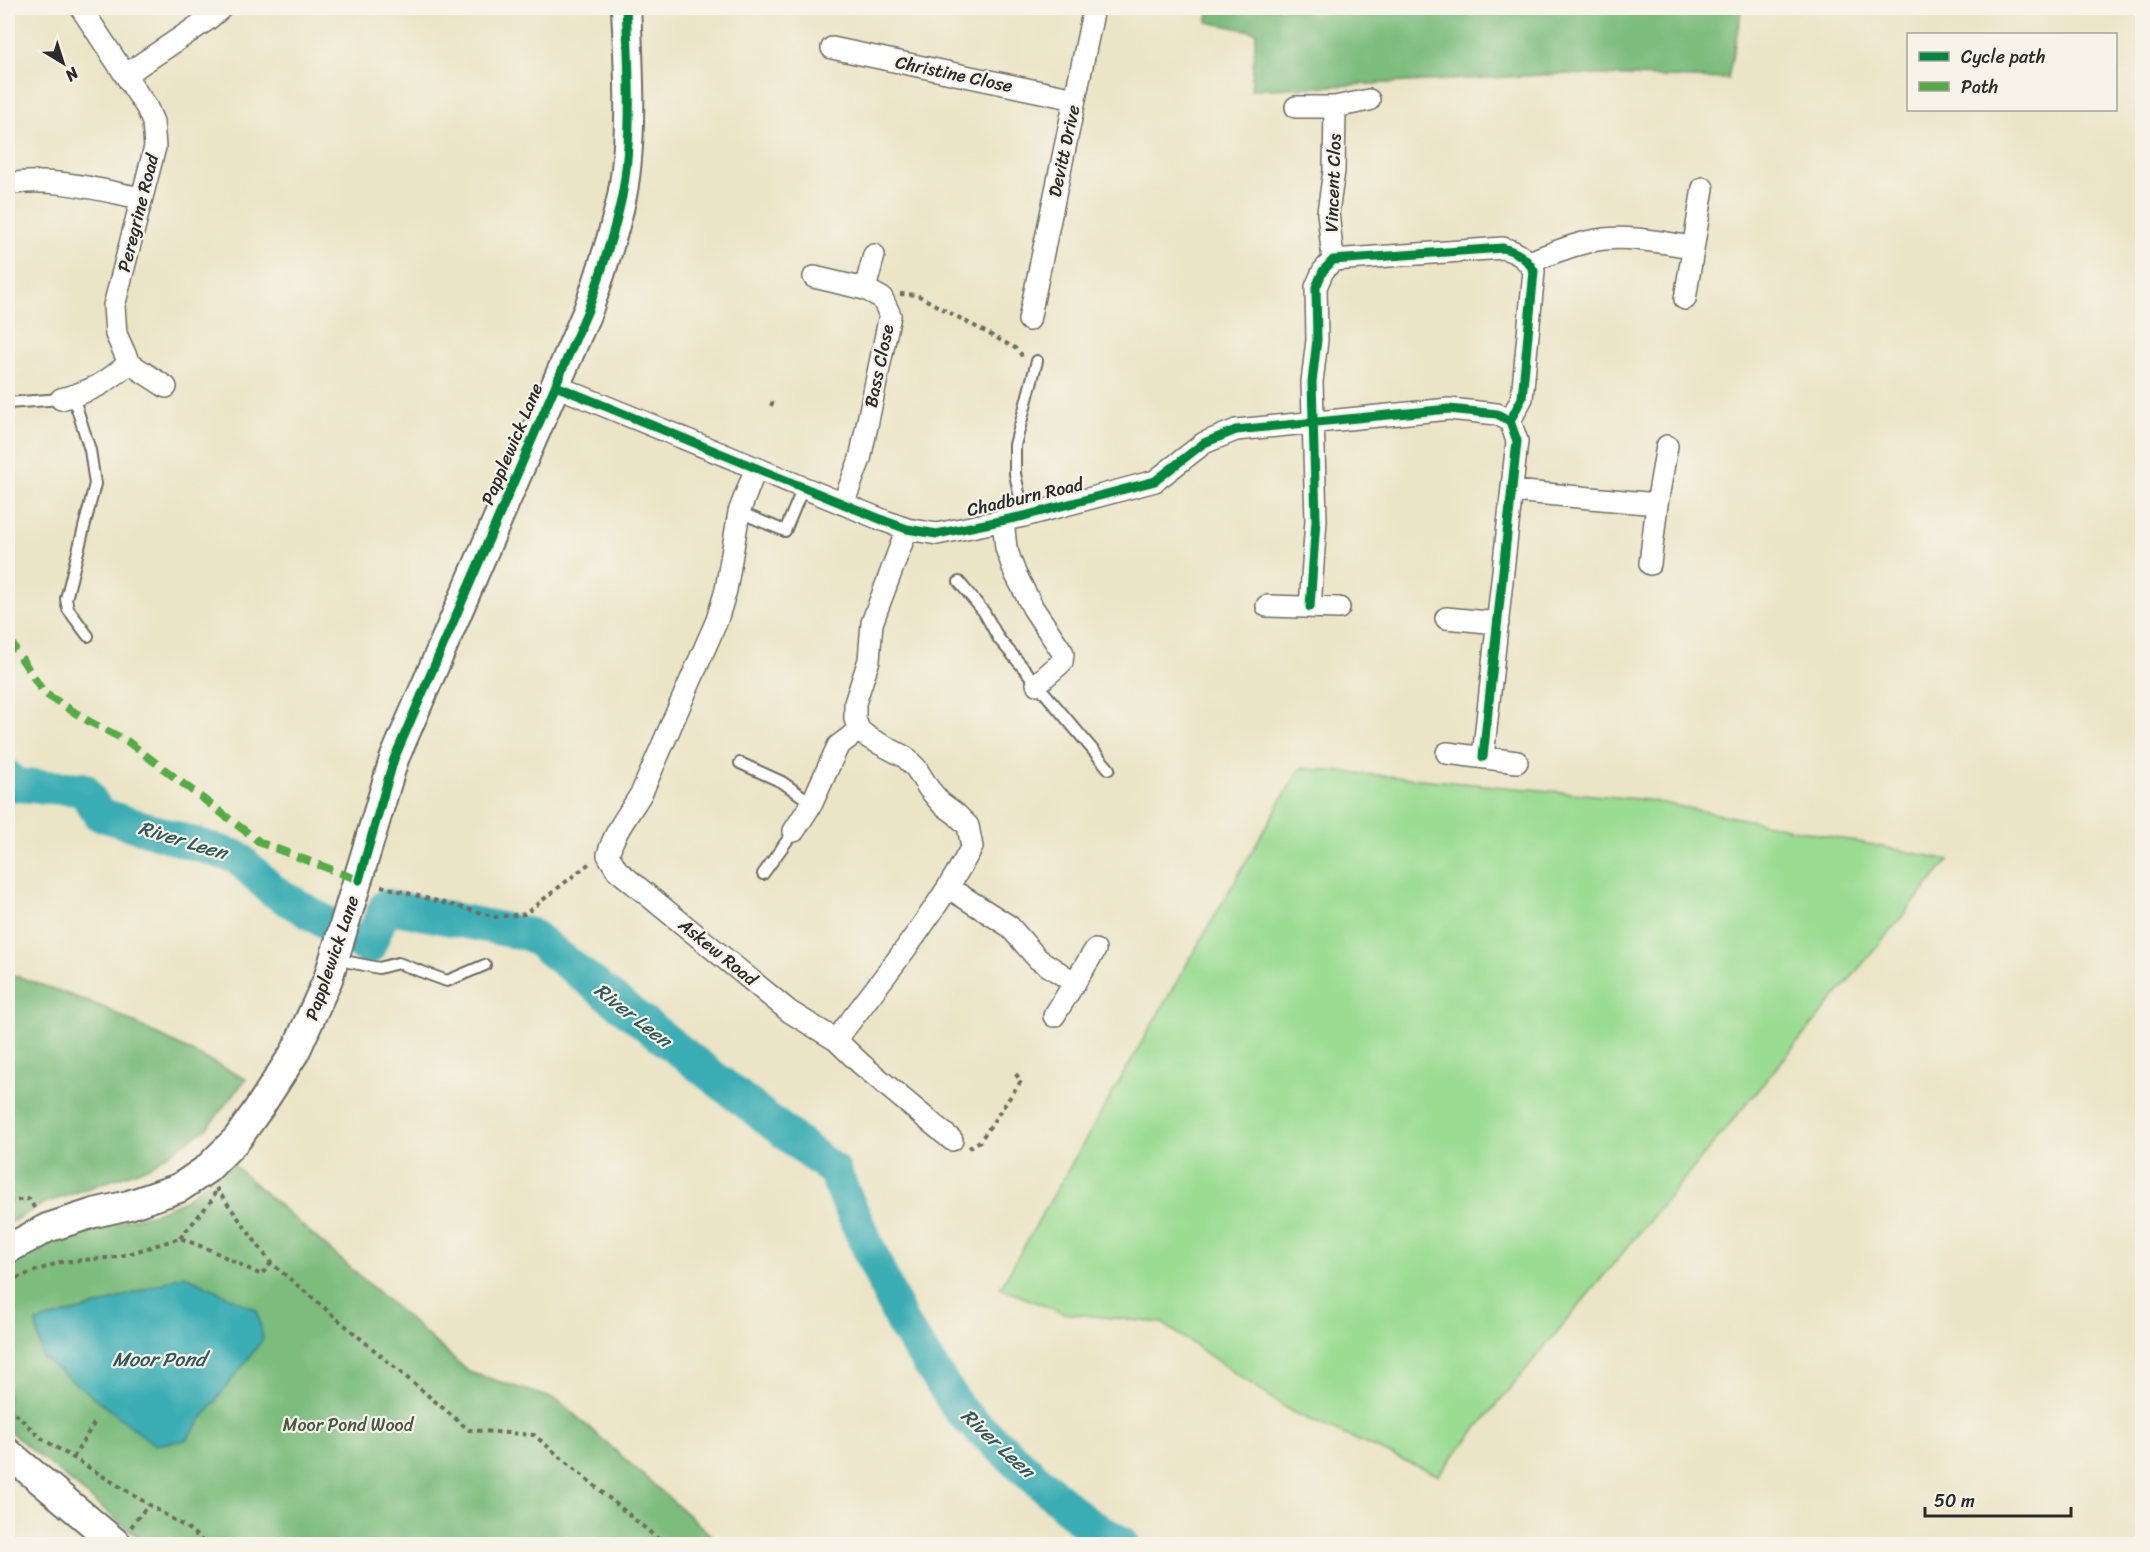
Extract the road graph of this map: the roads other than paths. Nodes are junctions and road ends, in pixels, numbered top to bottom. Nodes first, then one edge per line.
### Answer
1 (81, 8) edge
2 (219, 8) edge
3 (626, 8) edge
4 (1094, 8) edge
5 (832, 48) dead end
6 (125, 75) junction
7 (1075, 99) junction
8 (1369, 100) dead end
9 (1296, 107) dead end
10 (1335, 107) junction
11 (8, 184) edge
12 (1703, 188) dead end
13 (141, 198) junction
14 (1692, 247) junction
15 (874, 255) dead end
16 (1333, 260) junction
17 (1529, 262) junction
18 (814, 277) dead end
19 (874, 293) junction
20 (1685, 299) dead end
21 (1029, 320) dead end
22 (1037, 361) dead end
23 (129, 363) junction
24 (556, 386) junction
25 (166, 387) dead end
26 (67, 398) junction
27 (8, 403) edge
28 (1314, 421) junction
29 (1510, 421) junction
30 (1667, 446) dead end
31 (756, 468) junction
32 (803, 488) junction
33 (1513, 491) junction
34 (843, 504) junction
35 (1657, 504) junction
36 (739, 512) junction
37 (1014, 518) junction
38 (907, 529) junction
39 (1650, 564) dead end
40 (959, 582) dead end
41 (1267, 606) dead end
42 (1310, 607) junction
43 (1339, 608) dead end
44 (1446, 618) dead end
45 (1498, 623) junction
46 (88, 636) dead end
47 (1037, 684) junction
48 (859, 730) junction
49 (1447, 753) dead end
50 (1483, 758) junction
51 (1517, 762) dead end
52 (740, 763) dead end
53 (1109, 769) dead end
54 (812, 803) junction
55 (794, 831) joint
56 (763, 874) dead end
57 (949, 888) junction
58 (1095, 950) dead end
59 (334, 959) junction
60 (485, 965) dead end
61 (1075, 983) junction
62 (1054, 1016) dead end
63 (836, 1040) junction
64 (952, 1140) road end
65 (8, 1249) edge
66 (8, 1454) edge
67 (117, 1545) edge

1 - 6 street, Peregrine Road
2 - 6 street
3 - 24 street, Papplewick Lane
4 - 7 street, Devitt Drive
5 - 7 street, Christine Close
6 - 13 street, Peregrine Road
7 - 21 street, Devitt Drive
8 - 10 street
9 - 10 street
10 - 16 street, Vincent Clos
11 - 13 street
12 - 14 street
13 - 23 street, Peregrine Road
14 - 17 street
14 - 20 street
15 - 19 street
16 - 17 street
16 - 28 street
17 - 29 street
18 - 19 street
19 - 34 street, Bass Close
22 - 37 lane
23 - 25 street
23 - 26 street
24 - 31 street, Chadburn Road
24 - 59 street, Papplewick Lane
26 - 27 lane
26 - 46 lane
28 - 29 street, Chadburn Road
28 - 37 street, Chadburn Road
28 - 42 street
29 - 33 street
30 - 35 street
31 - 32 street, Chadburn Road
31 - 36 street
32 - 34 street, Chadburn Road
32 - 36 lane
33 - 35 street
33 - 45 street
34 - 38 street, Chadburn Road
35 - 39 street
36 - 63 street, Askew Road
37 - 38 street, Chadburn Road
37 - 47 street
38 - 48 street
40 - 47 lane
41 - 42 street
42 - 43 street
44 - 45 street
45 - 50 street
47 - 53 lane
48 - 54 street
48 - 57 street
49 - 50 street
50 - 51 street
52 - 54 lane
54 - 55 street
55 - 56 lane
57 - 61 street
57 - 63 street
58 - 61 street
59 - 60 lane
59 - 65 street, Papplewick Lane
61 - 62 street
63 - 64 street, Askew Road
66 - 67 street

